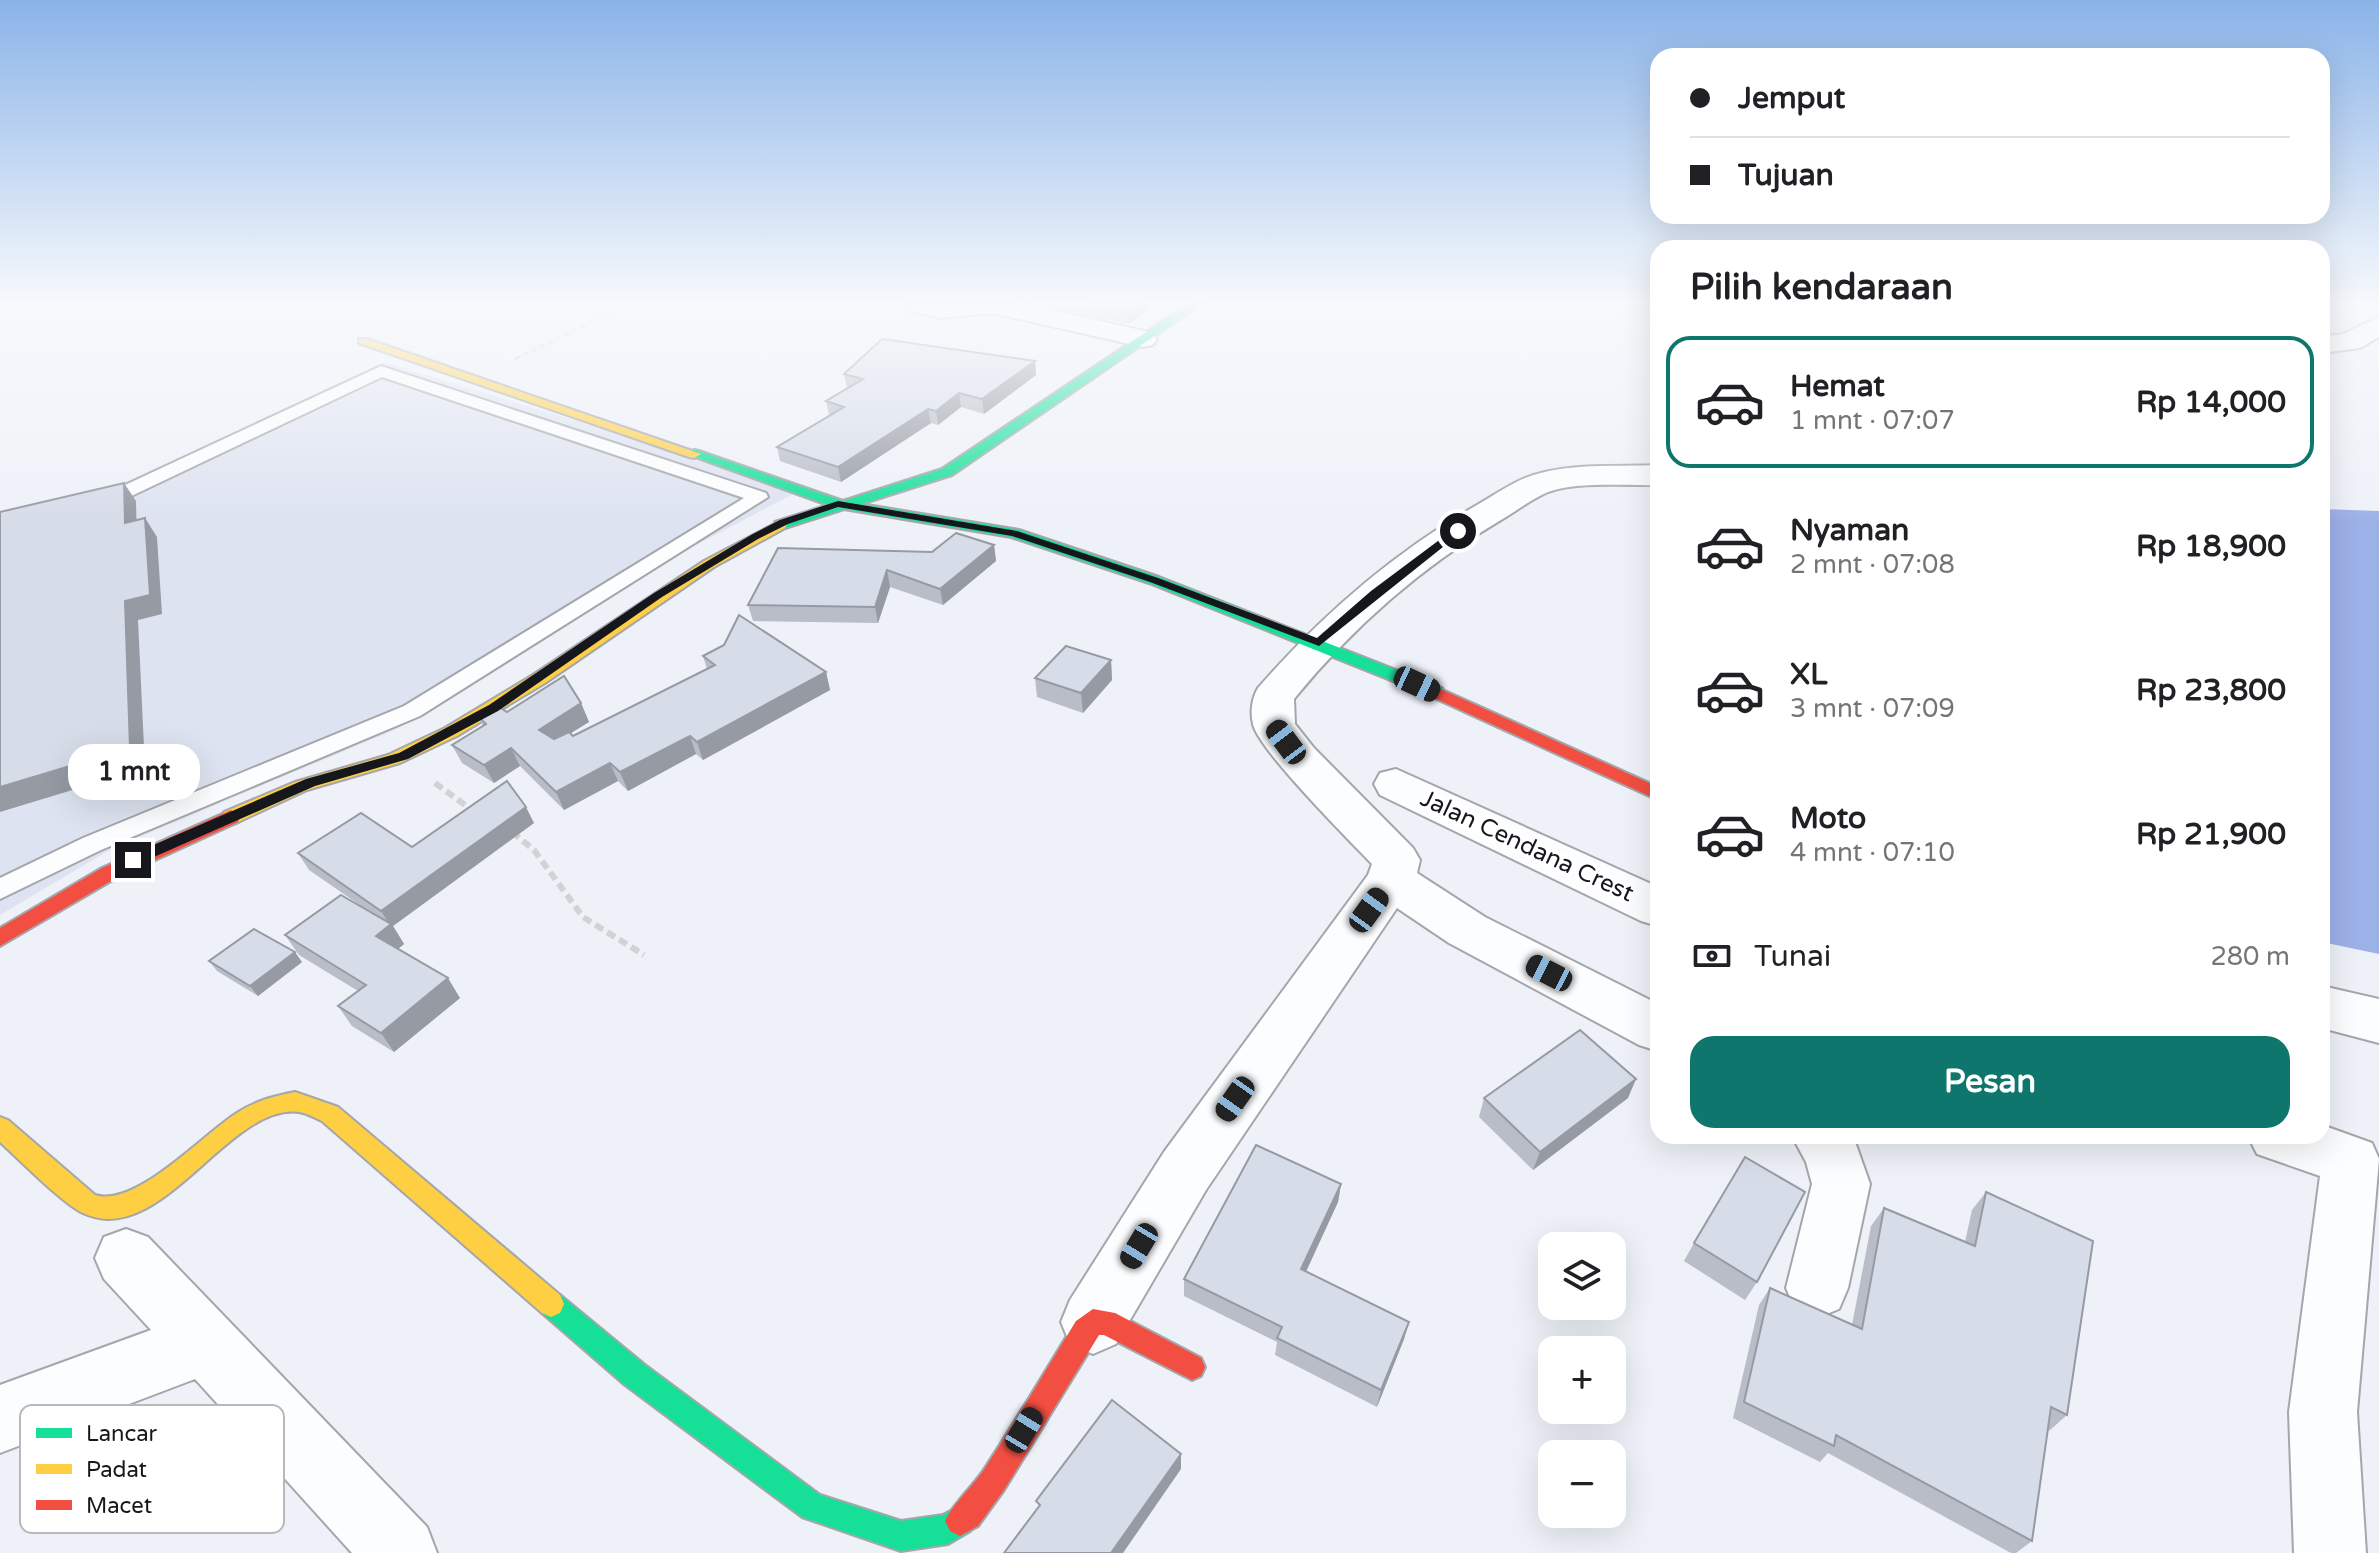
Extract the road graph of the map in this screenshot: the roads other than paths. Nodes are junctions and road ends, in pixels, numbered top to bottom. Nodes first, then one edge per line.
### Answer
1 (369, 376) edge
2 (397, 376) edge
3 (469, 376) edge
4 (1088, 376) edge
5 (1650, 475) edge
6 (838, 504) junction
7 (73, 507) edge
8 (1319, 643) junction
9 (1396, 784) dead end
10 (1650, 790) edge
11 (1391, 880) junction
12 (0, 889) edge
13 (1650, 904) edge
14 (0, 938) edge
15 (2330, 1009) edge
16 (2379, 1021) edge
17 (1650, 1025) edge
18 (0, 1127) edge
19 (1826, 1144) edge
20 (2301, 1144) edge
21 (126, 1258) dead end
22 (1817, 1288) dead end
23 (1093, 1322) junction
24 (205, 1343) junction
25 (1192, 1367) dead end
26 (38, 1405) edge
27 (263, 1405) edge
28 (20, 1412) edge
29 (0, 1419) edge
30 (284, 1428) edge
31 (401, 1553) edge
32 (2330, 1553) edge

1 - 7 lane
2 - 12 lane
3 - 6 street
4 - 6 street
5 - 8 street
6 - 8 street
6 - 14 street
8 - 10 street
8 - 11 street
9 - 13 street, Jalan Cendana Crest
11 - 17 street
11 - 23 street
15 - 16 street
18 - 23 street
19 - 22 street
20 - 32 street
21 - 24 street
23 - 25 street
24 - 26 street
24 - 27 street
28 - 29 street
30 - 31 street

